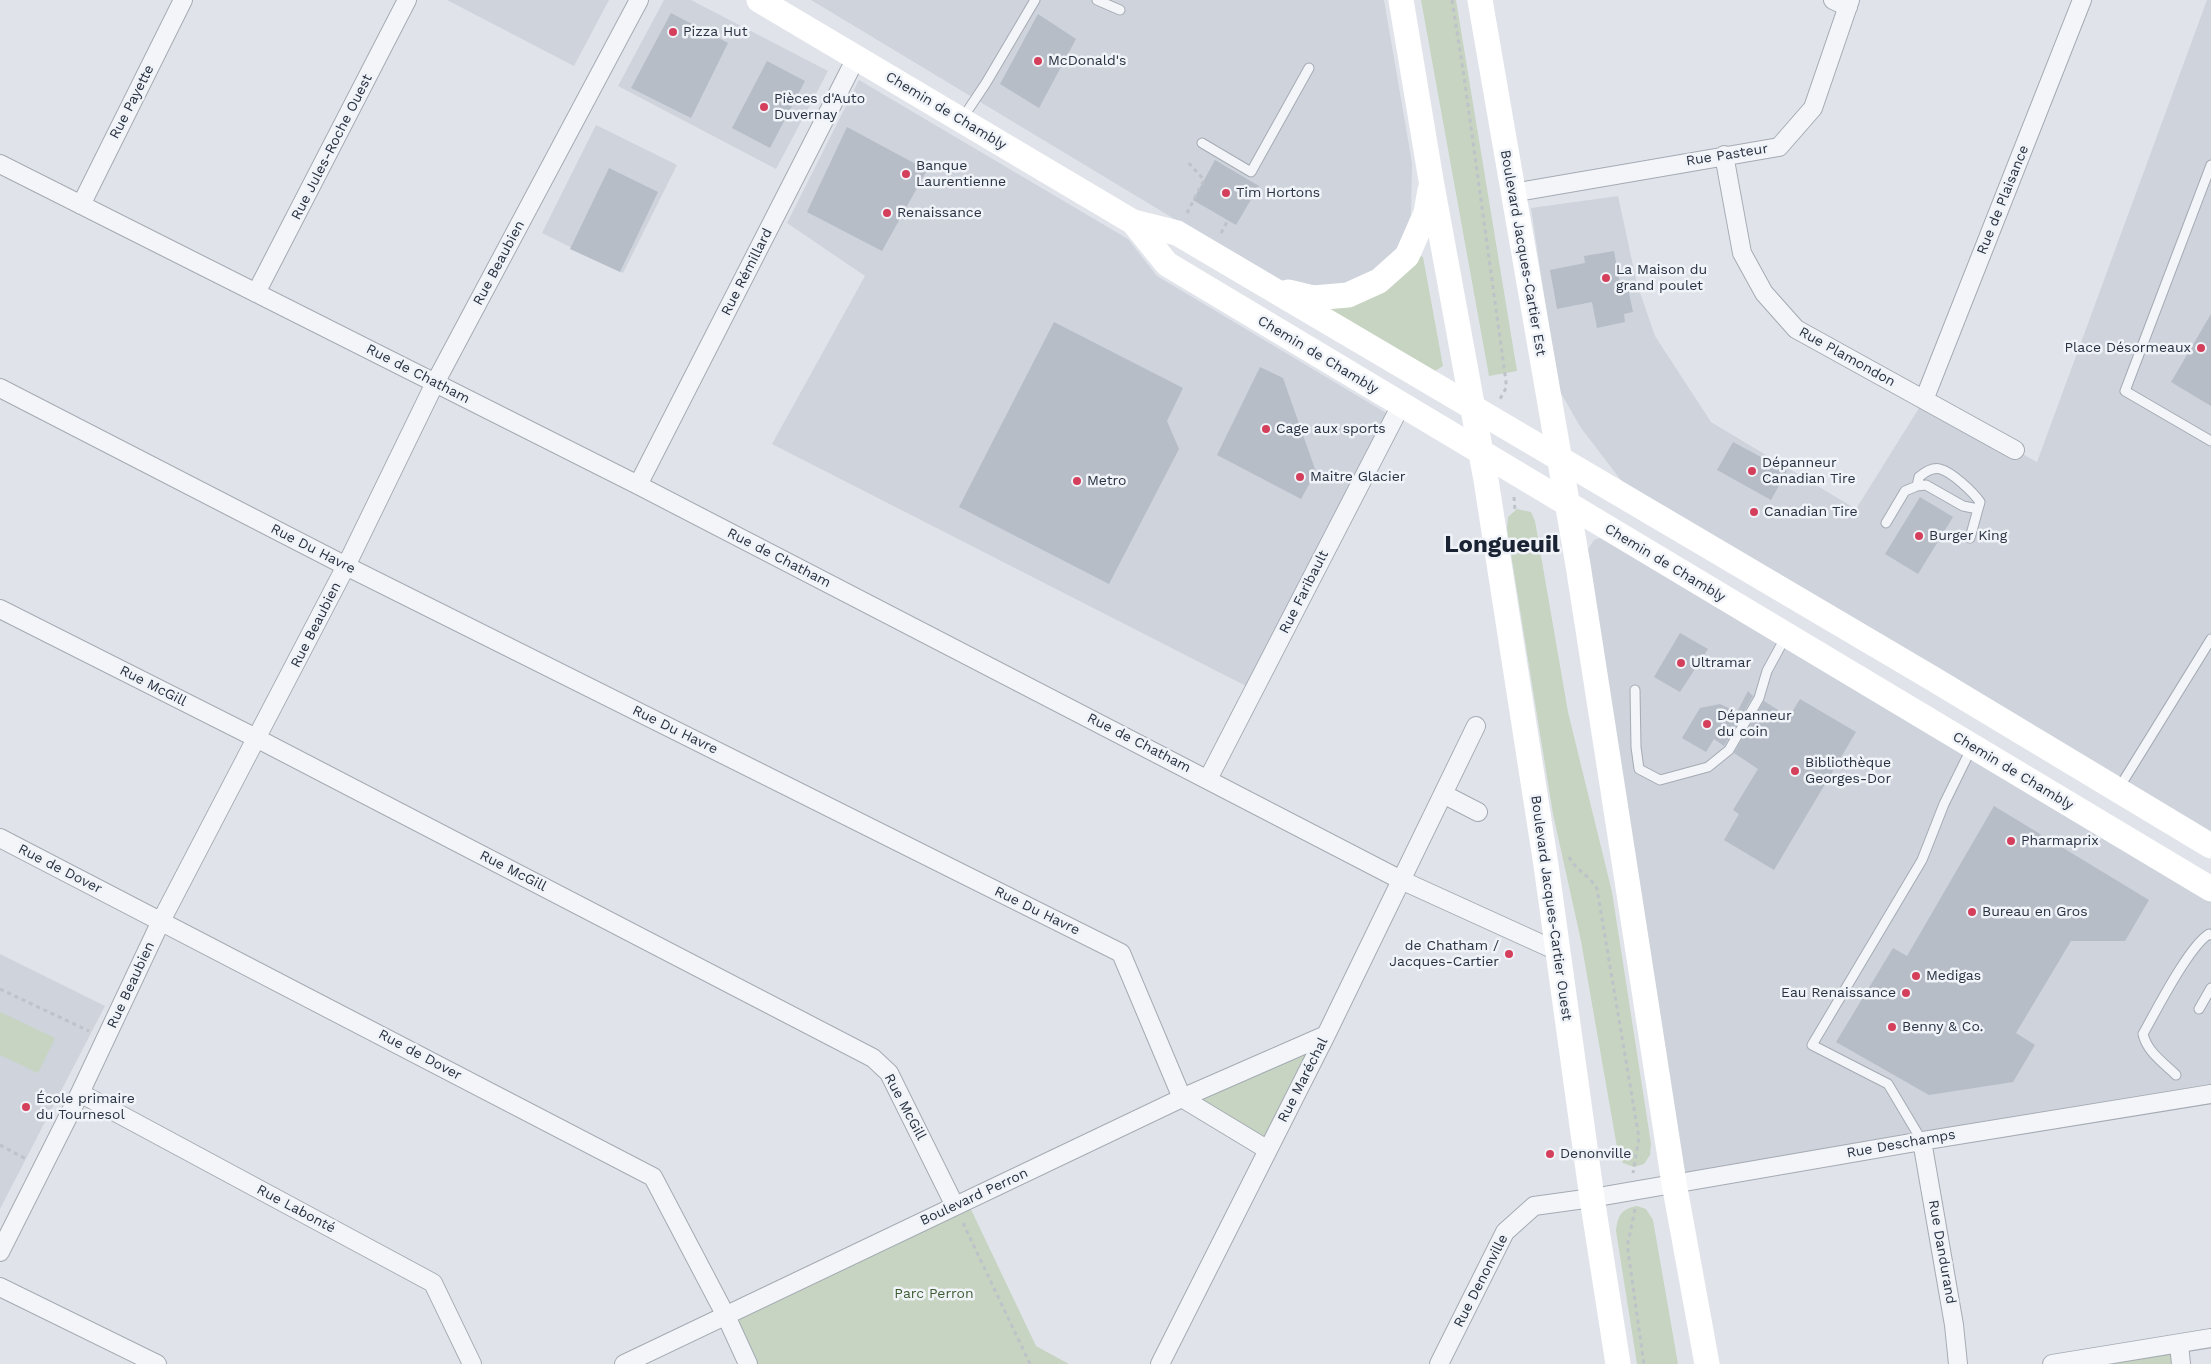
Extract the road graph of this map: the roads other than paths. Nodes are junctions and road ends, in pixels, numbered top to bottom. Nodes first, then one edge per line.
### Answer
1 (183, 0) edge
2 (407, 0) edge
3 (639, 0) edge
4 (759, 0) edge
5 (1035, 0) edge
6 (1097, 0) edge
7 (1401, 0) edge
8 (1480, 0) edge
9 (2082, 0) edge
10 (1844, 2) edge
11 (1120, 10) dead end
12 (856, 58) junction
13 (1309, 68) dead end
14 (962, 120) junction
15 (1202, 143) dead end
16 (1724, 155) junction
17 (0, 164) edge
18 (2211, 165) edge
19 (1431, 180) junction
20 (1512, 192) junction
21 (81, 205) junction
22 (1133, 222) junction
23 (1270, 288) junction
24 (256, 293) junction
25 (435, 383) junction
26 (0, 388) edge
27 (1924, 400) junction
28 (1401, 406) junction
29 (1472, 406) junction
30 (2211, 441) edge
31 (2015, 450) dead end
32 (1481, 453) junction
33 (1561, 459) junction
34 (638, 485) junction
35 (1917, 486) junction
36 (1568, 505) junction
37 (1978, 509) junction
38 (1886, 523) dead end
39 (1614, 532) junction
40 (1970, 538) dead end
41 (1578, 565) junction
42 (346, 566) junction
43 (0, 609) edge
44 (1787, 635) junction
45 (2211, 639) edge
46 (1635, 690) dead end
47 (1476, 726) dead end
48 (258, 739) junction
49 (1972, 746) junction
50 (1208, 779) junction
51 (2118, 791) junction
52 (1444, 794) junction
53 (1478, 812) dead end
54 (0, 838) edge
55 (2211, 846) edge
56 (1401, 880) junction
57 (2211, 889) edge
58 (162, 921) junction
59 (2211, 935) edge
60 (1557, 951) junction
61 (2211, 988) edge
62 (2199, 1009) dead end
63 (1326, 1034) junction
64 (2176, 1076) dead end
65 (80, 1094) junction
66 (2211, 1094) edge
67 (1182, 1098) junction
68 (1922, 1141) junction
69 (1268, 1150) junction
70 (1674, 1183) junction
71 (1592, 1198) junction
72 (955, 1206) junction
73 (0, 1252) edge
74 (0, 1286) edge
75 (726, 1316) junction
76 (2211, 1338) edge
77 (2179, 1344) junction
78 (157, 1364) edge
79 (472, 1364) edge
80 (624, 1364) edge
81 (748, 1364) edge
82 (1160, 1364) edge
83 (1439, 1364) edge
84 (1618, 1364) edge
85 (1707, 1364) edge
86 (1958, 1364) edge
87 (2052, 1364) edge
88 (2181, 1364) edge

1 - 21 street, Rue Payette
2 - 24 street, Rue Jules-Roche Ouest
3 - 25 street, Rue Beaubien
4 - 12 main road, Chemin de Chambly
5 - 14 lane
6 - 11 lane
7 - 19 main road
8 - 20 main road, Boulevard Jacques-Cartier Est
9 - 27 street, Rue de Plaisance
10 - 16 street, Rue Pasteur
12 - 14 main road, Chemin de Chambly
12 - 34 street, Rue Rémillard
13 - 15 lane
14 - 22 main road, Chemin de Chambly
16 - 20 street, Rue Pasteur
16 - 27 street, Rue Plamondon
17 - 21 street, Rue de Chatham
18 - 30 lane
19 - 23 main road
19 - 29 main road
20 - 33 main road, Boulevard Jacques-Cartier Est
21 - 24 street, Rue de Chatham
22 - 23 main road, Chemin de Chambly
22 - 28 main road, Chemin de Chambly
23 - 29 main road, Chemin de Chambly
24 - 25 street, Rue de Chatham
25 - 34 street, Rue de Chatham
25 - 42 street, Rue Beaubien
26 - 42 street, Rue Du Havre
27 - 31 street, Rue Plamondon
28 - 32 main road, Chemin de Chambly
28 - 50 street, Rue Faribault
29 - 32 main road
29 - 33 main road, Chemin de Chambly
32 - 36 main road, Chemin de Chambly
32 - 60 main road, Boulevard Jacques-Cartier Ouest
33 - 36 main road, Boulevard Jacques-Cartier Est
33 - 51 main road, Chemin de Chambly
34 - 50 street, Rue de Chatham
35 - 37 lane
35 - 37 lane
35 - 38 lane
36 - 39 main road, Chemin de Chambly
36 - 41 main road
37 - 40 lane
39 - 41 main road
39 - 44 main road, Chemin de Chambly
41 - 70 main road
42 - 48 street, Rue Beaubien
42 - 67 street, Rue Du Havre
43 - 48 street, Rue McGill
44 - 46 lane
44 - 49 main road, Chemin de Chambly
45 - 51 lane
47 - 52 street, Rue Maréchal
48 - 58 street, Rue Beaubien
48 - 72 street, Rue McGill
49 - 57 main road, Chemin de Chambly
49 - 68 lane
50 - 56 street, Rue de Chatham
51 - 55 main road, Chemin de Chambly
52 - 53 street
52 - 56 street, Rue Maréchal
54 - 58 street, Rue de Dover
56 - 60 street, Rue de Chatham
56 - 63 street, Rue Maréchal
58 - 65 street, Rue Beaubien
58 - 75 street, Rue de Dover
59 - 64 lane
60 - 71 main road, Boulevard Jacques-Cartier Ouest
61 - 62 lane
63 - 67 street, Boulevard Perron
63 - 69 street, Rue Maréchal
65 - 73 street, Rue Beaubien
65 - 79 street, Rue Labonté
66 - 68 street, Rue Deschamps
67 - 69 street
67 - 72 street, Boulevard Perron
68 - 70 street, Rue Deschamps
68 - 86 street, Rue Dandurand
69 - 82 street, Rue Maréchal
70 - 71 street, Rue Deschamps
70 - 85 main road
71 - 83 street, Rue Denonville
71 - 84 main road, Boulevard Jacques-Cartier Ouest
72 - 75 street, Boulevard Perron
74 - 78 street
75 - 80 street, Boulevard Perron
75 - 81 street, Rue de Dover
76 - 77 street
77 - 87 street
77 - 88 street

